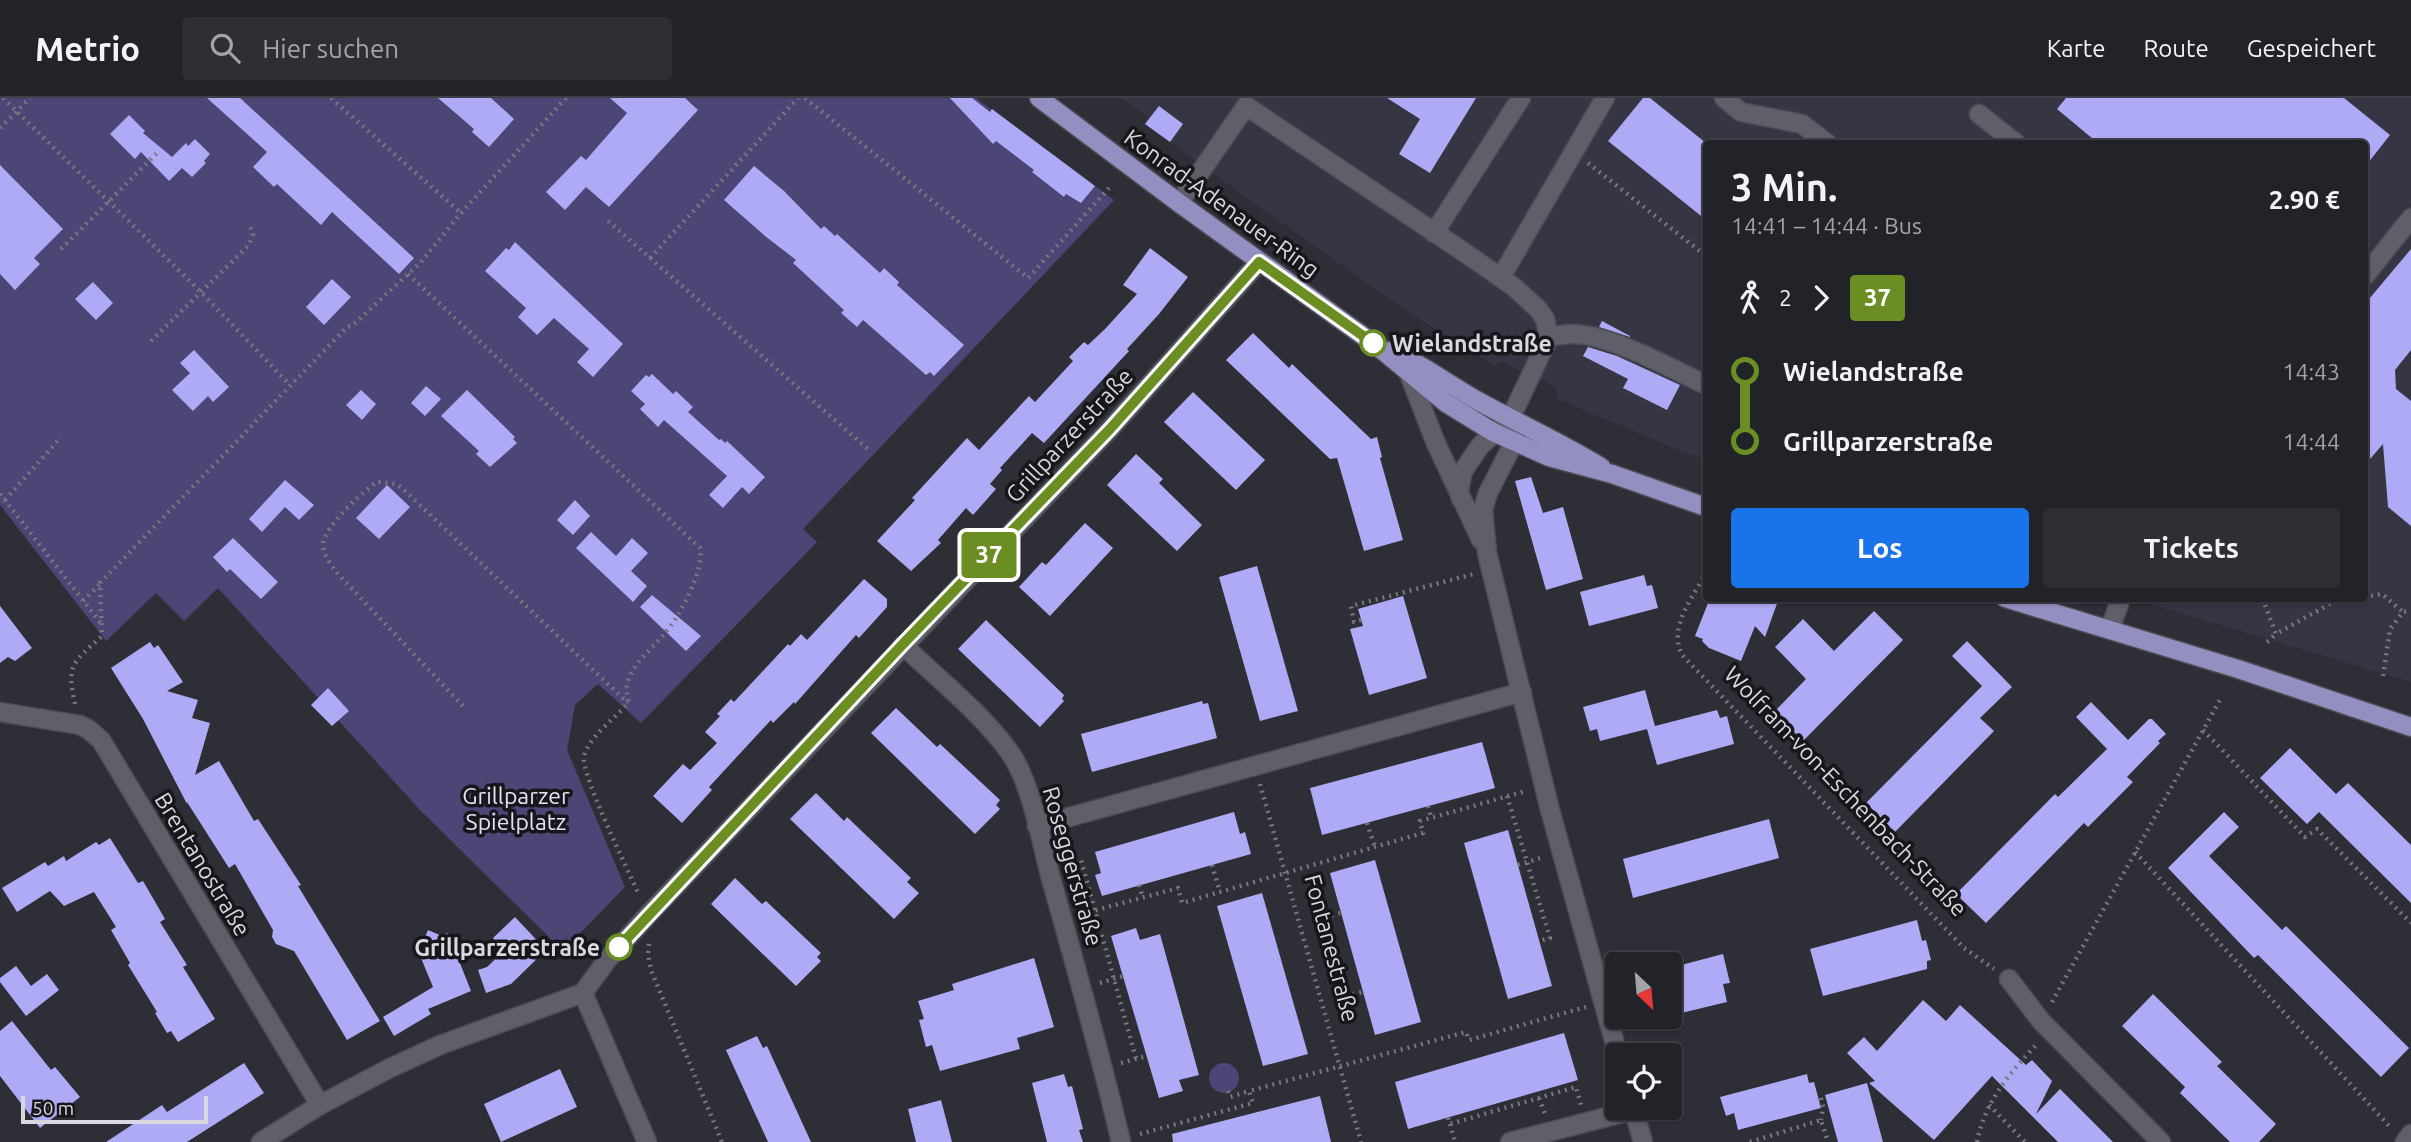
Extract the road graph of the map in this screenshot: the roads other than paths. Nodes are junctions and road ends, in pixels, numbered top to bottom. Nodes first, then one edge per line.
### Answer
1 (1039, 98) edge
2 (1521, 98) edge
3 (1605, 98) edge
4 (1724, 98) edge
5 (1244, 101) edge
6 (1979, 114) dead end
7 (1823, 140) edge
8 (2012, 140) edge
9 (1179, 203) junction
10 (2411, 218) edge
11 (1434, 233) junction
12 (1259, 262) junction
13 (2368, 272) edge
14 (1501, 277) junction
15 (1549, 337) junction
16 (1377, 346) junction
17 (1409, 374) junction
18 (1703, 384) edge
19 (1510, 418) junction
20 (1493, 432) junction
21 (1514, 442) junction
22 (1612, 474) junction
23 (1461, 499) junction
24 (1703, 506) edge
25 (1489, 561) junction
26 (2022, 602) edge
27 (2120, 602) edge
28 (2110, 629) junction
29 (902, 645) junction
30 (1522, 692) junction
31 (0, 712) edge
32 (2411, 727) edge
33 (1037, 825) junction
34 (2009, 979) road end
35 (583, 993) junction
36 (1615, 1043) edge
37 (320, 1105) junction
38 (1605, 1117) edge
39 (1636, 1120) edge
40 (1120, 1140) edge
41 (261, 1142) edge
42 (647, 1142) edge
43 (1510, 1142) edge
44 (1643, 1142) edge
45 (2161, 1142) edge

1 - 9 main road, Konrad-Adenauer-Ring
2 - 11 street
3 - 14 street
4 - 7 street
5 - 9 street
5 - 11 street
6 - 8 street
9 - 12 main road, Konrad-Adenauer-Ring
10 - 13 street
11 - 14 street
12 - 16 main road, Konrad-Adenauer-Ring
12 - 29 street, Grillparzerstraße
14 - 15 street
15 - 18 street
15 - 19 street
16 - 17 main road, Konrad-Adenauer-Ring
16 - 19 main road, Konrad-Adenauer-Ring
17 - 20 main road, Konrad-Adenauer-Ring
17 - 23 street
19 - 20 street
19 - 21 street
19 - 22 main road, Konrad-Adenauer-Ring
20 - 21 main road, Konrad-Adenauer-Ring
20 - 23 street
21 - 22 main road, Konrad-Adenauer-Ring
21 - 25 street
22 - 24 main road, Konrad-Adenauer-Ring
23 - 25 street
25 - 30 street
26 - 28 main road
27 - 28 street
28 - 32 main road
29 - 33 street, Roseggerstraße
29 - 35 street, Grillparzerstraße
30 - 33 street
30 - 36 street
31 - 37 street, Brentanostraße
33 - 40 street, Roseggerstraße
34 - 45 street
35 - 37 street
35 - 42 street
37 - 41 street
38 - 43 street
39 - 44 street

